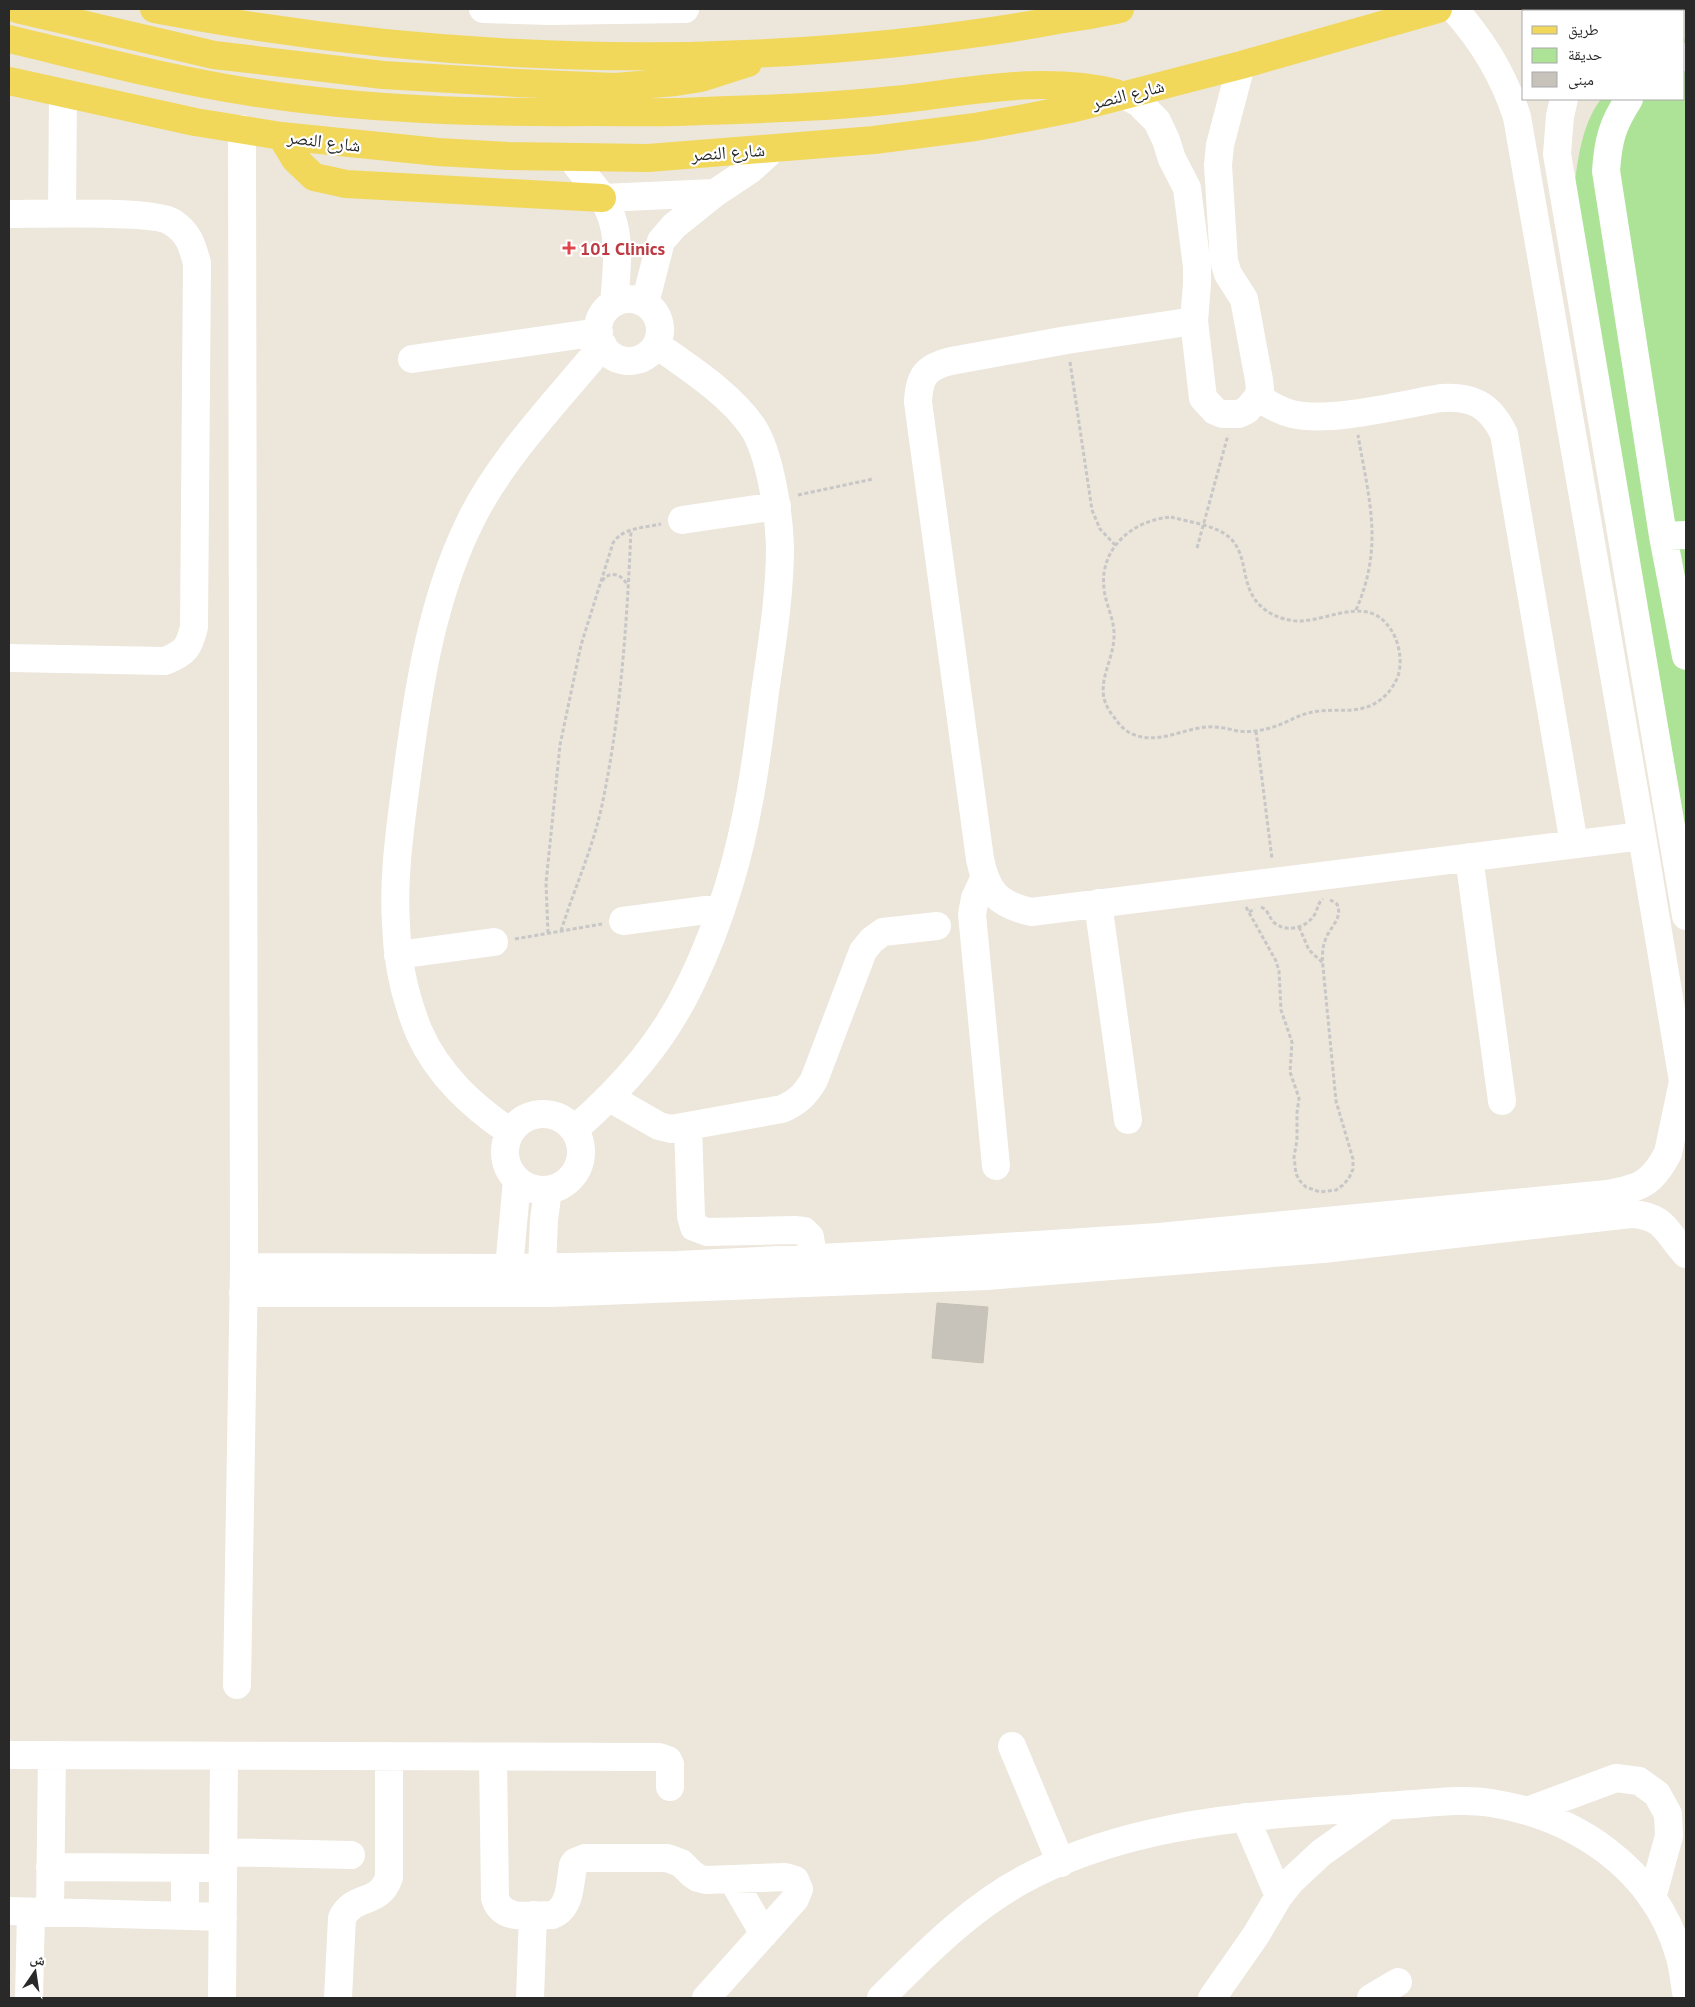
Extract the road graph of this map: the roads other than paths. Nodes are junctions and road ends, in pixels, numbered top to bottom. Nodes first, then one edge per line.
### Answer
1 (17, 9) edge
2 (154, 9) edge
3 (483, 9) edge
4 (685, 9) edge
5 (1120, 9) edge
6 (1438, 9) edge
7 (1454, 9) edge
8 (9, 39) edge
9 (772, 53) junction
10 (1241, 65) junction
11 (9, 81) edge
12 (1515, 85) edge
13 (63, 93) junction
14 (1124, 95) junction
15 (1564, 100) edge
16 (1627, 100) edge
17 (242, 129) junction
18 (281, 136) junction
19 (773, 149) junction
20 (571, 157) junction
21 (1219, 173) junction
22 (1183, 179) junction
23 (715, 193) junction
24 (602, 198) junction
25 (9, 214) edge
26 (62, 214) junction
27 (1228, 274) junction
28 (1197, 277) junction
29 (614, 303) junction
30 (645, 303) junction
31 (1194, 321) junction
32 (601, 339) junction
33 (657, 345) junction
34 (412, 359) dead end
35 (1258, 397) junction
36 (776, 503) junction
37 (682, 520) road end
38 (1674, 535) edge
39 (1686, 656) edge
40 (9, 658) edge
41 (1642, 836) junction
42 (1574, 844) junction
43 (1469, 857) junction
44 (984, 879) junction
45 (1098, 903) junction
46 (722, 908) junction
47 (1686, 916) edge
48 (624, 921) road end
49 (937, 926) dead end
50 (494, 942) road end
51 (398, 955) junction
52 (1685, 1092) edge
53 (610, 1098) junction
54 (1502, 1101) dead end
55 (1128, 1120) dead end
56 (688, 1127) junction
57 (574, 1130) junction
58 (510, 1132) junction
59 (996, 1166) dead end
60 (517, 1180) junction
61 (548, 1190) junction
62 (1686, 1254) edge
63 (819, 1266) junction
64 (542, 1267) junction
65 (509, 1268) junction
66 (244, 1280) junction
67 (237, 1685) dead end
68 (1012, 1746) dead end
69 (9, 1755) edge
70 (52, 1755) junction
71 (224, 1756) junction
72 (389, 1756) junction
73 (493, 1756) junction
74 (670, 1787) dead end
75 (1387, 1806) junction
76 (1527, 1811) junction
77 (1307, 1812) junction
78 (1245, 1817) junction
79 (1321, 1853) junction
80 (351, 1854) dead end
81 (223, 1860) junction
82 (1061, 1863) junction
83 (50, 1867) junction
84 (185, 1868) junction
85 (732, 1879) junction
86 (1279, 1896) junction
87 (1652, 1898) junction
88 (30, 1911) edge
89 (533, 1915) junction
90 (185, 1916) junction
91 (223, 1917) junction
92 (764, 1934) junction
93 (1398, 1982) dead end
94 (1686, 1992) edge
95 (28, 1998) edge
96 (222, 1998) edge
97 (338, 1998) edge
98 (530, 1998) edge
99 (706, 1998) edge
100 (882, 1998) edge
101 (1212, 1998) edge
102 (1371, 1998) edge

1 - 9 main road
2 - 9 main road
3 - 4 street
5 - 9 main road
6 - 10 main road, شارع النصر
7 - 12 street
8 - 14 main road
10 - 14 main road, شارع النصر
10 - 21 street
11 - 13 main road, شارع النصر
12 - 41 street
13 - 17 main road, شارع النصر
13 - 26 street
14 - 19 main road, شارع النصر
14 - 22 street
15 - 47 street
16 - 38 street
17 - 18 main road, شارع النصر
17 - 66 street
18 - 20 main road, شارع النصر
18 - 24 main road
19 - 20 main road, شارع النصر
19 - 23 street
20 - 24 street
21 - 22 street
21 - 27 street
22 - 28 street
23 - 24 street
23 - 30 street
24 - 29 street
25 - 26 street
26 - 40 street
27 - 28 street
27 - 35 street
28 - 31 street
29 - 30 street
29 - 32 street
30 - 33 street
31 - 35 street
31 - 44 street
32 - 33 street
32 - 34 street
32 - 51 street
33 - 36 street
35 - 42 street
36 - 37 street
36 - 46 street
38 - 39 street
41 - 42 street
41 - 52 street
42 - 43 street
43 - 45 street
43 - 54 street
44 - 45 street
44 - 59 street
45 - 55 street
46 - 48 street
46 - 53 street
49 - 56 street
50 - 51 street
51 - 58 street
52 - 63 street
53 - 56 street
53 - 57 street
56 - 63 street
57 - 58 street
57 - 61 street
58 - 60 street
60 - 61 street
60 - 65 street
61 - 64 street
62 - 63 street
63 - 64 street
63 - 66 street
64 - 65 street
65 - 66 street
66 - 67 street
68 - 82 street
69 - 70 street
70 - 71 street
70 - 83 street
71 - 72 street
71 - 81 street
72 - 73 street
72 - 97 street
73 - 74 street
73 - 89 street
75 - 76 street
75 - 77 street
75 - 79 street
76 - 87 street
76 - 87 street
77 - 78 street
77 - 79 street
78 - 82 street
78 - 86 street
79 - 86 street
80 - 81 street
81 - 84 street
81 - 91 street
82 - 100 street
83 - 84 street
83 - 88 street
84 - 90 street
85 - 89 street
85 - 92 street
85 - 92 street
86 - 101 street
87 - 94 street
88 - 90 street
88 - 95 street
89 - 98 street
90 - 91 street
91 - 96 street
92 - 99 street
93 - 102 street

